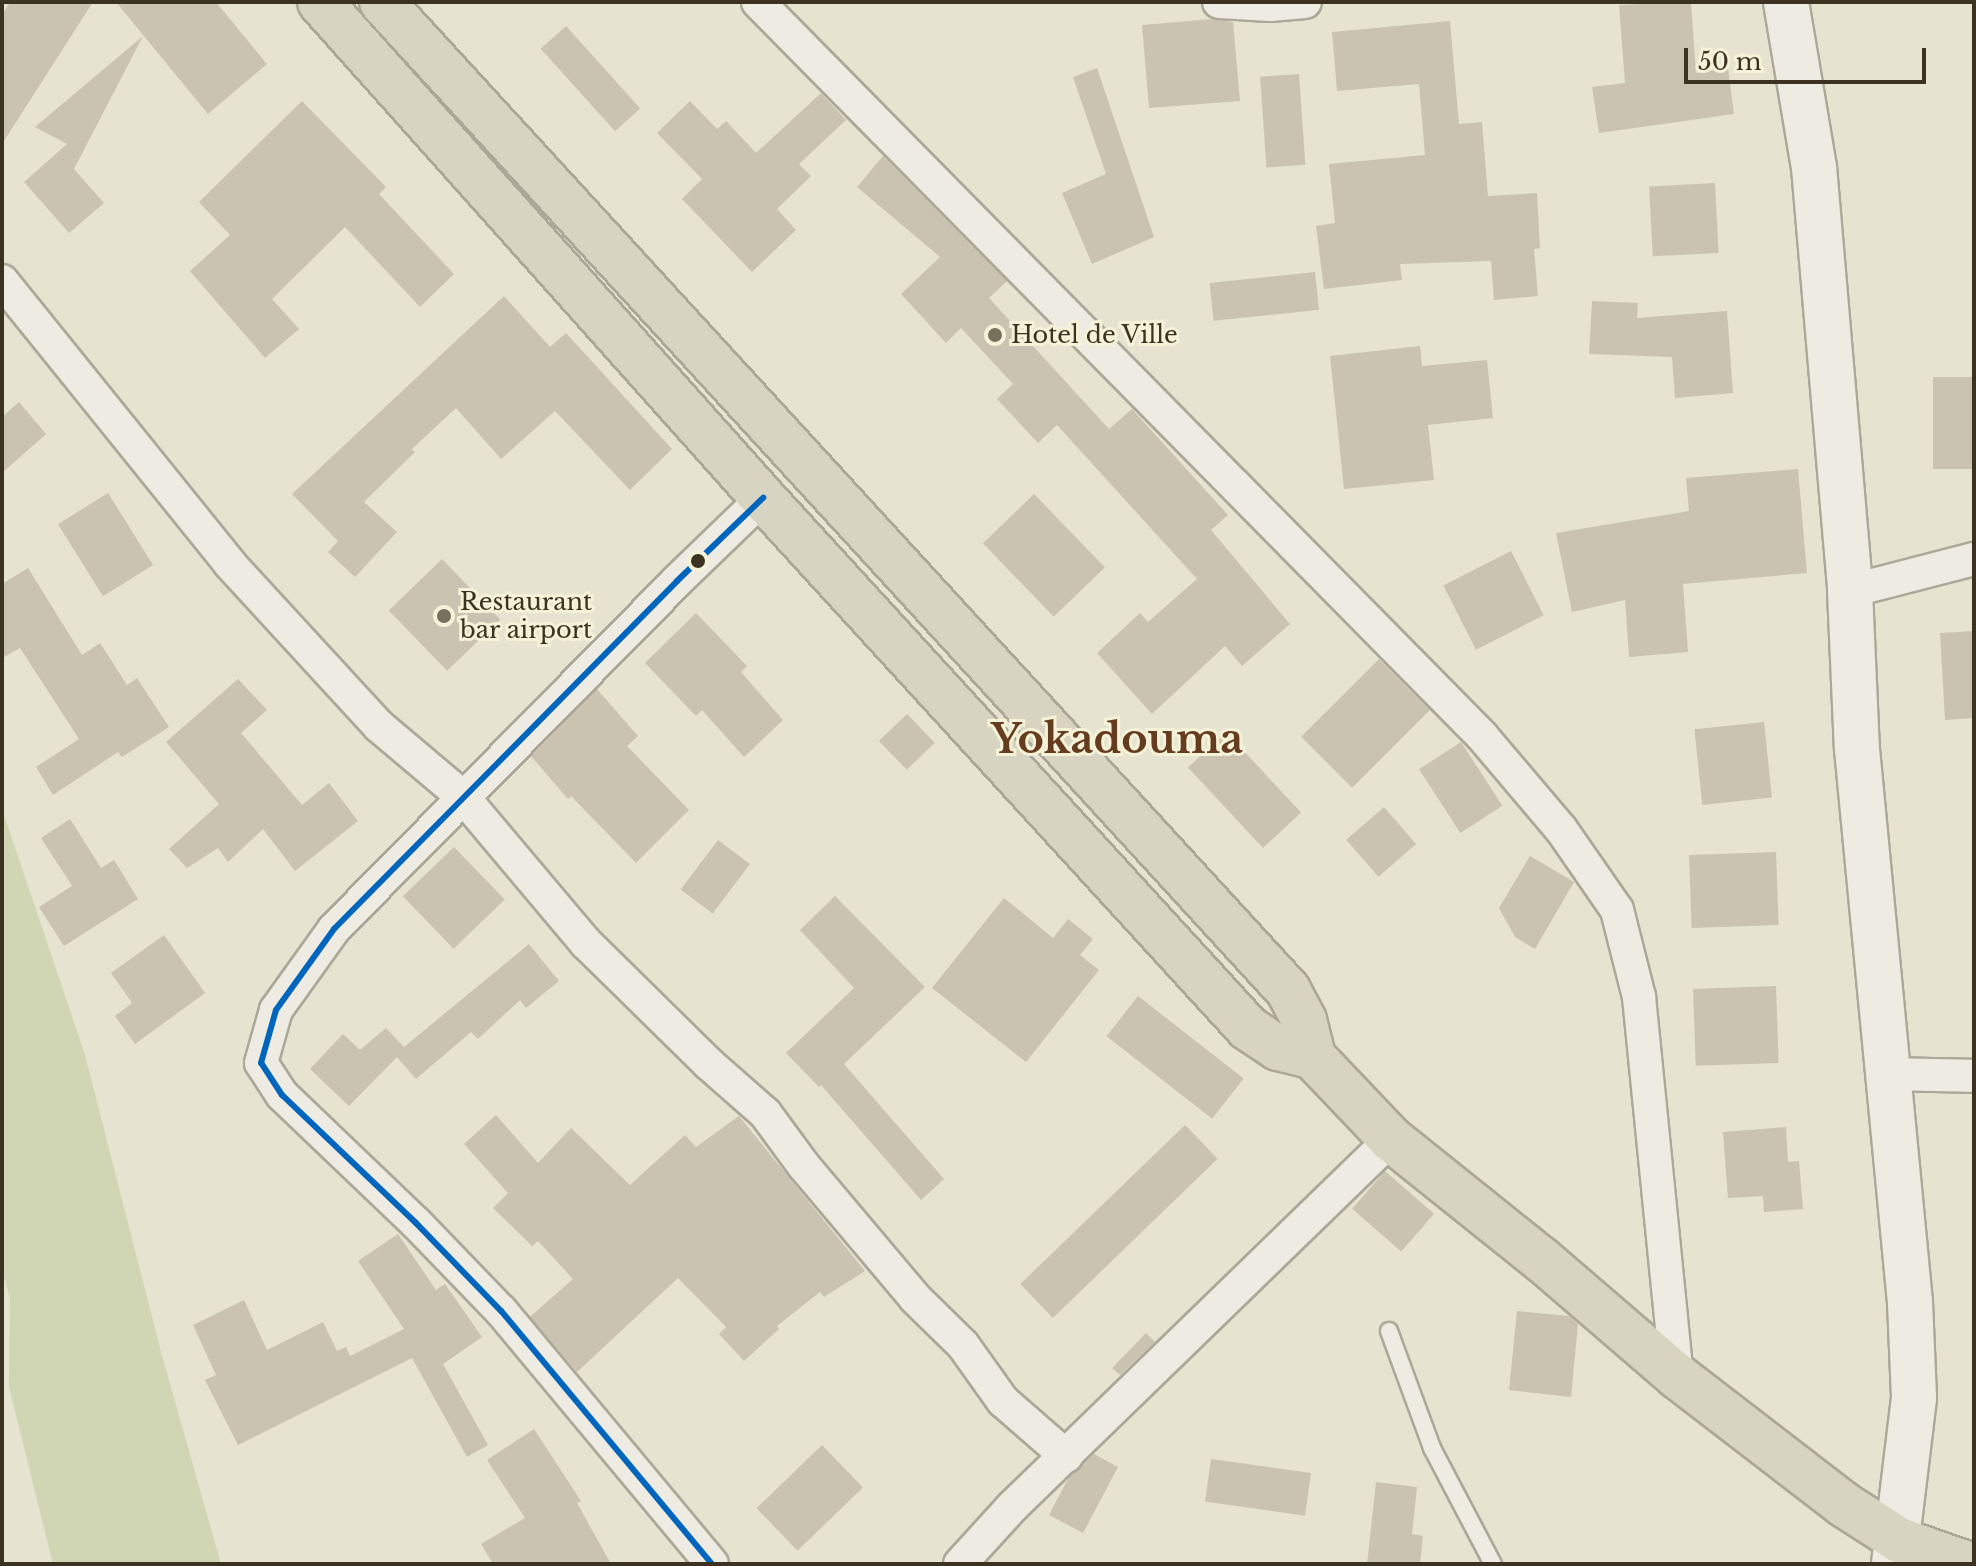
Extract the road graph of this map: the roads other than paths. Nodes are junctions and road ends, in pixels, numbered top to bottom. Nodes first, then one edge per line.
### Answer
1 (320, 2) edge
2 (382, 2) edge
3 (758, 2) edge
4 (1219, 2) edge
5 (1305, 2) edge
6 (1786, 2) edge
7 (2, 281) edge
8 (763, 498) junction
9 (1974, 559) edge
10 (1850, 591) junction
11 (463, 797) junction
12 (1313, 1057) junction
13 (1889, 1074) junction
14 (1974, 1076) edge
15 (1391, 1139) junction
16 (1389, 1331) dead end
17 (1677, 1376) junction
18 (1066, 1456) junction
19 (1896, 1552) edge
20 (712, 1564) edge
21 (960, 1564) edge
22 (1493, 1564) edge
23 (1967, 1564) edge

1 - 8 highway
2 - 12 highway
3 - 17 street
4 - 5 street
6 - 10 main road
7 - 11 street
8 - 11 street
8 - 12 highway
9 - 10 street
10 - 13 main road
11 - 18 street
11 - 20 street
12 - 15 highway
13 - 14 street
13 - 19 main road
15 - 17 highway
15 - 18 street
16 - 22 lane
17 - 19 highway
18 - 21 street
19 - 23 highway

